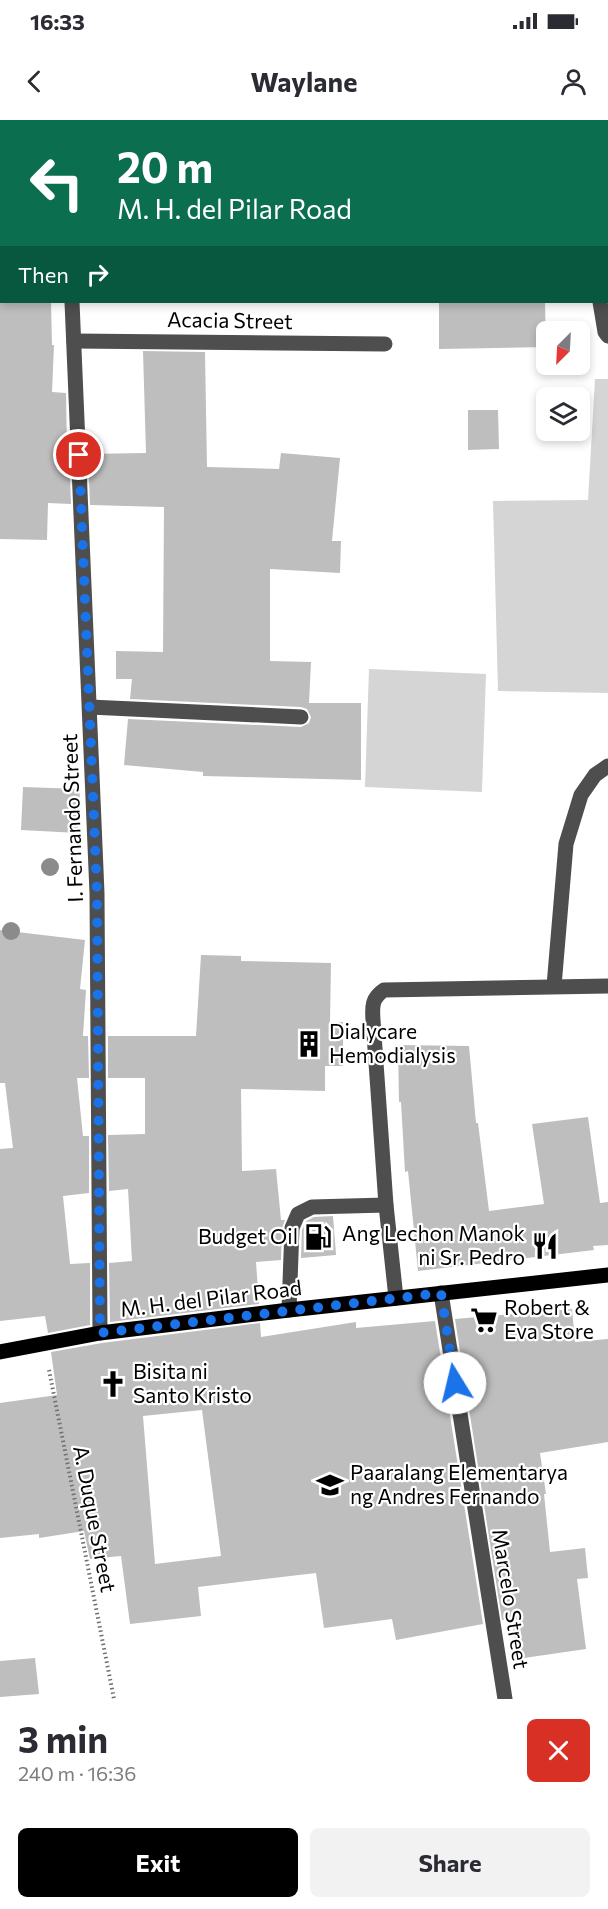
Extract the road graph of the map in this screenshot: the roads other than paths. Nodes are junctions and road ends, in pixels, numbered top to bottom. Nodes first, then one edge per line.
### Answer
1 (72, 303) edge
2 (600, 303) edge
3 (608, 336) edge
4 (74, 341) junction
5 (386, 344) dead end
6 (90, 707) junction
7 (301, 717) dead end
8 (608, 766) edge
9 (554, 986) junction
10 (608, 986) edge
11 (386, 1205) junction
12 (608, 1275) edge
13 (441, 1293) junction
14 (396, 1298) junction
15 (289, 1310) junction
16 (100, 1333) junction
17 (0, 1352) edge
18 (505, 1699) edge

1 - 4 street, I. Fernando Street
2 - 3 street
4 - 5 street, Acacia Street
4 - 6 street, I. Fernando Street
6 - 7 street
6 - 16 street, I. Fernando Street
8 - 9 street
9 - 10 street
9 - 11 street
11 - 14 street
11 - 15 street
12 - 13 main road, M. H. del Pilar Road
13 - 14 main road, M. H. del Pilar Road
13 - 18 street, Marcelo Street
14 - 15 main road, M. H. del Pilar Road
15 - 16 main road, M. H. del Pilar Road
16 - 17 main road, M. H. del Pilar Road

